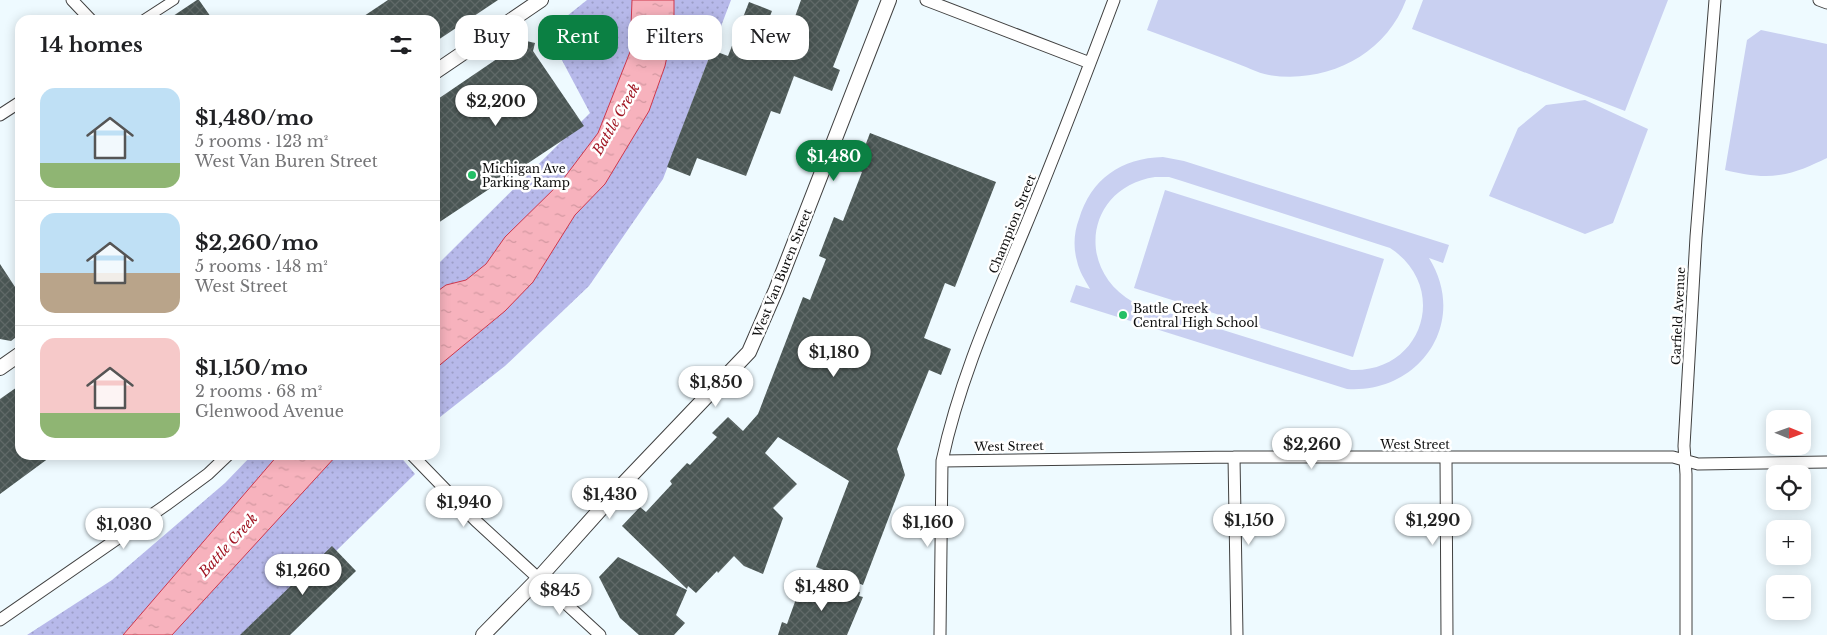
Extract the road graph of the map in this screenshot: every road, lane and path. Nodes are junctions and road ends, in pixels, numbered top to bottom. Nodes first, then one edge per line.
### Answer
1 (72, 0) edge
2 (174, 0) edge
3 (541, 0) edge
4 (889, 0) edge
5 (926, 0) edge
6 (1114, 0) edge
7 (1715, 0) edge
8 (1819, 0) edge
9 (1827, 3) edge
10 (86, 15) edge
11 (151, 15) edge
12 (1090, 63) junction
13 (440, 69) edge
14 (15, 105) edge
15 (0, 115) edge
16 (15, 358) edge
17 (0, 368) edge
18 (1234, 457) junction
19 (1446, 458) junction
20 (223, 460) edge
21 (417, 460) edge
22 (1685, 460) junction
23 (942, 461) junction
24 (1827, 462) edge
25 (539, 578) junction
26 (0, 620) edge
27 (483, 635) edge
28 (600, 635) edge
29 (940, 635) edge
30 (1237, 635) edge
31 (1447, 635) edge
32 (1686, 635) edge

1 - 10 street
2 - 11 street
3 - 13 street
4 - 25 street, West Van Buren Street
5 - 12 street
6 - 12 street, Champion Street
7 - 22 street, Garfield Avenue
8 - 9 street
12 - 23 street, Champion Street
14 - 15 street
16 - 17 street
18 - 19 street, West Street
18 - 23 street, West Street
18 - 30 street
19 - 22 street, West Street
19 - 31 street
20 - 26 street
21 - 25 street
22 - 24 street, West Street
22 - 32 street, Garfield Avenue
23 - 29 street, Champion Street
25 - 27 street, West Van Buren Street
25 - 28 street

